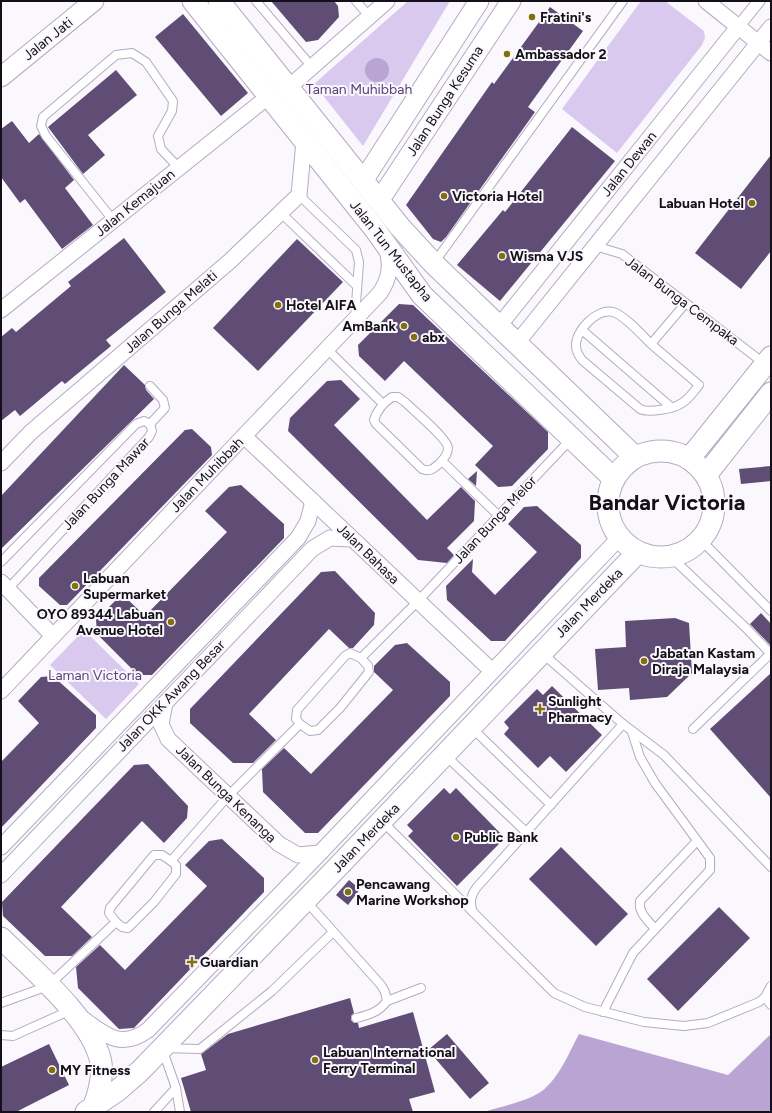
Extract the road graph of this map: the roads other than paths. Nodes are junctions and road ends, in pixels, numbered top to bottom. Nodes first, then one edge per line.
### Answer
1 (94, 1) edge
2 (193, 1) edge
3 (219, 1) edge
4 (256, 1) edge
5 (356, 1) edge
6 (387, 1) edge
7 (479, 1) edge
8 (511, 1) edge
9 (623, 1) edge
10 (706, 1) edge
11 (759, 1) edge
12 (370, 17) junction
13 (738, 27) junction
14 (771, 27) edge
15 (758, 43) junction
16 (771, 53) edge
17 (312, 67) junction
18 (1, 77) edge
19 (288, 88) junction
20 (269, 96) junction
21 (304, 141) junction
22 (179, 168) junction
23 (363, 181) junction
24 (299, 195) junction
25 (379, 201) junction
26 (281, 213) junction
27 (114, 220) junction
28 (574, 232) junction
29 (595, 246) junction
30 (387, 248) junction
31 (434, 264) junction
32 (357, 286) junction
33 (685, 304) junction
34 (1, 310) edge
35 (354, 320) junction
36 (499, 326) junction
37 (582, 330) junction
38 (517, 343) junction
39 (651, 344) junction
40 (327, 349) junction
41 (768, 360) edge
42 (150, 386) dead end
43 (771, 393) edge
44 (383, 404) junction
45 (671, 407) junction
46 (150, 424) junction
47 (244, 436) junction
48 (572, 439) junction
49 (635, 457) junction
50 (689, 459) junction
51 (442, 461) junction
52 (1, 463) edge
53 (706, 475) junction
54 (614, 479) junction
55 (313, 501) junction
56 (499, 516) junction
57 (620, 538) junction
58 (352, 539) junction
59 (701, 540) junction
60 (637, 553) junction
61 (671, 557) junction
62 (1, 562) edge
63 (3, 584) edge
64 (418, 601) junction
65 (771, 611) edge
66 (53, 636) junction
67 (542, 653) junction
68 (771, 654) edge
69 (361, 658) junction
70 (492, 671) junction
71 (1, 691) edge
72 (164, 703) junction
73 (300, 724) junction
74 (623, 724) junction
75 (471, 727) junction
76 (693, 729) dead end
77 (632, 732) junction
78 (445, 754) junction
79 (228, 796) junction
80 (551, 805) junction
81 (382, 821) junction
82 (525, 831) junction
83 (697, 841) junction
84 (1, 847) edge
85 (320, 853) junction
86 (171, 861) junction
87 (771, 867) edge
88 (1, 875) edge
89 (305, 901) junction
90 (473, 913) junction
91 (116, 922) junction
92 (655, 929) junction
93 (333, 932) junction
94 (1, 938) edge
95 (48, 986) junction
96 (771, 986) edge
97 (421, 988) dead end
98 (765, 997) junction
99 (386, 1001) junction
100 (1, 1003) edge
101 (771, 1005) edge
102 (73, 1012) junction
103 (604, 1012) junction
104 (356, 1018) dead end
105 (1, 1035) edge
106 (162, 1048) junction
107 (176, 1088) junction
108 (90, 1110) edge
109 (154, 1112) edge
110 (180, 1112) edge

1 - 18 street, Jalan Jati
2 - 20 main road, Jalan Tun Mustapha
3 - 19 main road, Jalan Tun Mustapha
4 - 17 lane
5 - 12 lane
6 - 12 street
7 - 23 street, Jalan Bunga Kesuma
8 - 25 street, Jalan Bunga Kesuma
9 - 31 lane
10 - 13 street
11 - 13 street, Jalan Dewan
12 - 17 street
13 - 15 street
13 - 28 street, Jalan Dewan
14 - 15 street, Jalan Dewan
15 - 16 street
15 - 29 street, Jalan Dewan
17 - 19 street
19 - 23 main road, Jalan Tun Mustapha
20 - 21 main road, Jalan Tun Mustapha
20 - 22 street, Jalan Kemajuan
21 - 24 street
21 - 30 main road, Jalan Tun Mustapha
22 - 27 street, Jalan Kemajuan
22 - 27 lane
23 - 25 main road, Jalan Tun Mustapha
24 - 26 street, Jalan Bunga Melati
24 - 32 lane
25 - 31 main road, Jalan Tun Mustapha
26 - 32 lane
26 - 52 street, Jalan Bunga Melati
27 - 34 street, Jalan Kemajuan
28 - 29 street
28 - 36 street, Jalan Dewan
29 - 33 lane, Jalan Bunga Cempaka
29 - 38 street, Jalan Dewan
30 - 35 street, Jalan Muhibbah
30 - 48 main road, Jalan Tun Mustapha
31 - 36 main road, Jalan Tun Mustapha
32 - 35 lane
33 - 39 lane
33 - 41 lane, Jalan Bunga Cempaka
35 - 40 street, Jalan Muhibbah
36 - 38 main road, Jalan Tun Mustapha
37 - 39 lane
37 - 45 lane
37 - 45 lane
38 - 49 main road, Jalan Tun Mustapha
39 - 45 lane
40 - 44 lane
40 - 47 street, Jalan Muhibbah
41 - 50 main road
42 - 46 lane
43 - 53 main road
44 - 51 lane
44 - 51 lane
46 - 62 lane, Jalan Bunga Mawar
46 - 63 lane, Jalan Bunga Mawar
47 - 55 street, Jalan Bahasa
47 - 66 street, Jalan Muhibbah
48 - 54 main road, Jalan Tun Mustapha
48 - 56 lane, Jalan Bunga Melor
49 - 50 main road
49 - 54 main road
50 - 53 main road
51 - 56 lane
53 - 59 main road
54 - 57 main road
55 - 58 street, Jalan Bahasa
55 - 84 street, Jalan OKK Awang Besar
56 - 64 lane, Jalan Bunga Melor
57 - 60 main road
57 - 70 street, Jalan Merdeka
58 - 64 street, Jalan Bahasa
58 - 72 street, Jalan OKK Awang Besar
59 - 61 main road
59 - 65 lane
60 - 61 main road
60 - 67 main road, Jalan Merdeka
61 - 68 lane
63 - 66 street
64 - 69 lane, Jalan Bunga Melor
64 - 70 street, Jalan Bahasa
66 - 71 street, Jalan Muhibbah
67 - 74 lane
67 - 75 main road, Jalan Merdeka
68 - 76 lane
69 - 73 lane
69 - 73 lane
70 - 85 street, Jalan Merdeka
72 - 79 street, Jalan Bunga Kenanga
72 - 88 street, Jalan OKK Awang Besar
73 - 79 lane
74 - 77 lane
74 - 80 lane
75 - 78 main road, Jalan Merdeka
75 - 80 lane
77 - 83 lane
77 - 87 lane
78 - 81 main road, Jalan Merdeka
78 - 82 lane
79 - 85 street, Jalan Bunga Kenanga
79 - 86 lane
80 - 82 lane
81 - 89 main road, Jalan Merdeka
81 - 90 lane
82 - 90 lane
83 - 92 lane
83 - 92 lane
85 - 102 street, Jalan Merdeka
86 - 91 lane
86 - 91 lane
89 - 93 lane
89 - 106 main road, Jalan Merdeka
90 - 103 lane
91 - 95 lane
92 - 103 lane
93 - 99 lane
93 - 106 lane
94 - 95 main road
95 - 100 lane
95 - 102 main road
96 - 98 lane
97 - 99 lane
98 - 101 lane
98 - 103 lane
99 - 104 lane
102 - 105 lane
102 - 108 main road
106 - 107 lane
106 - 108 main road, Jalan Merdeka
107 - 109 lane
107 - 110 lane

